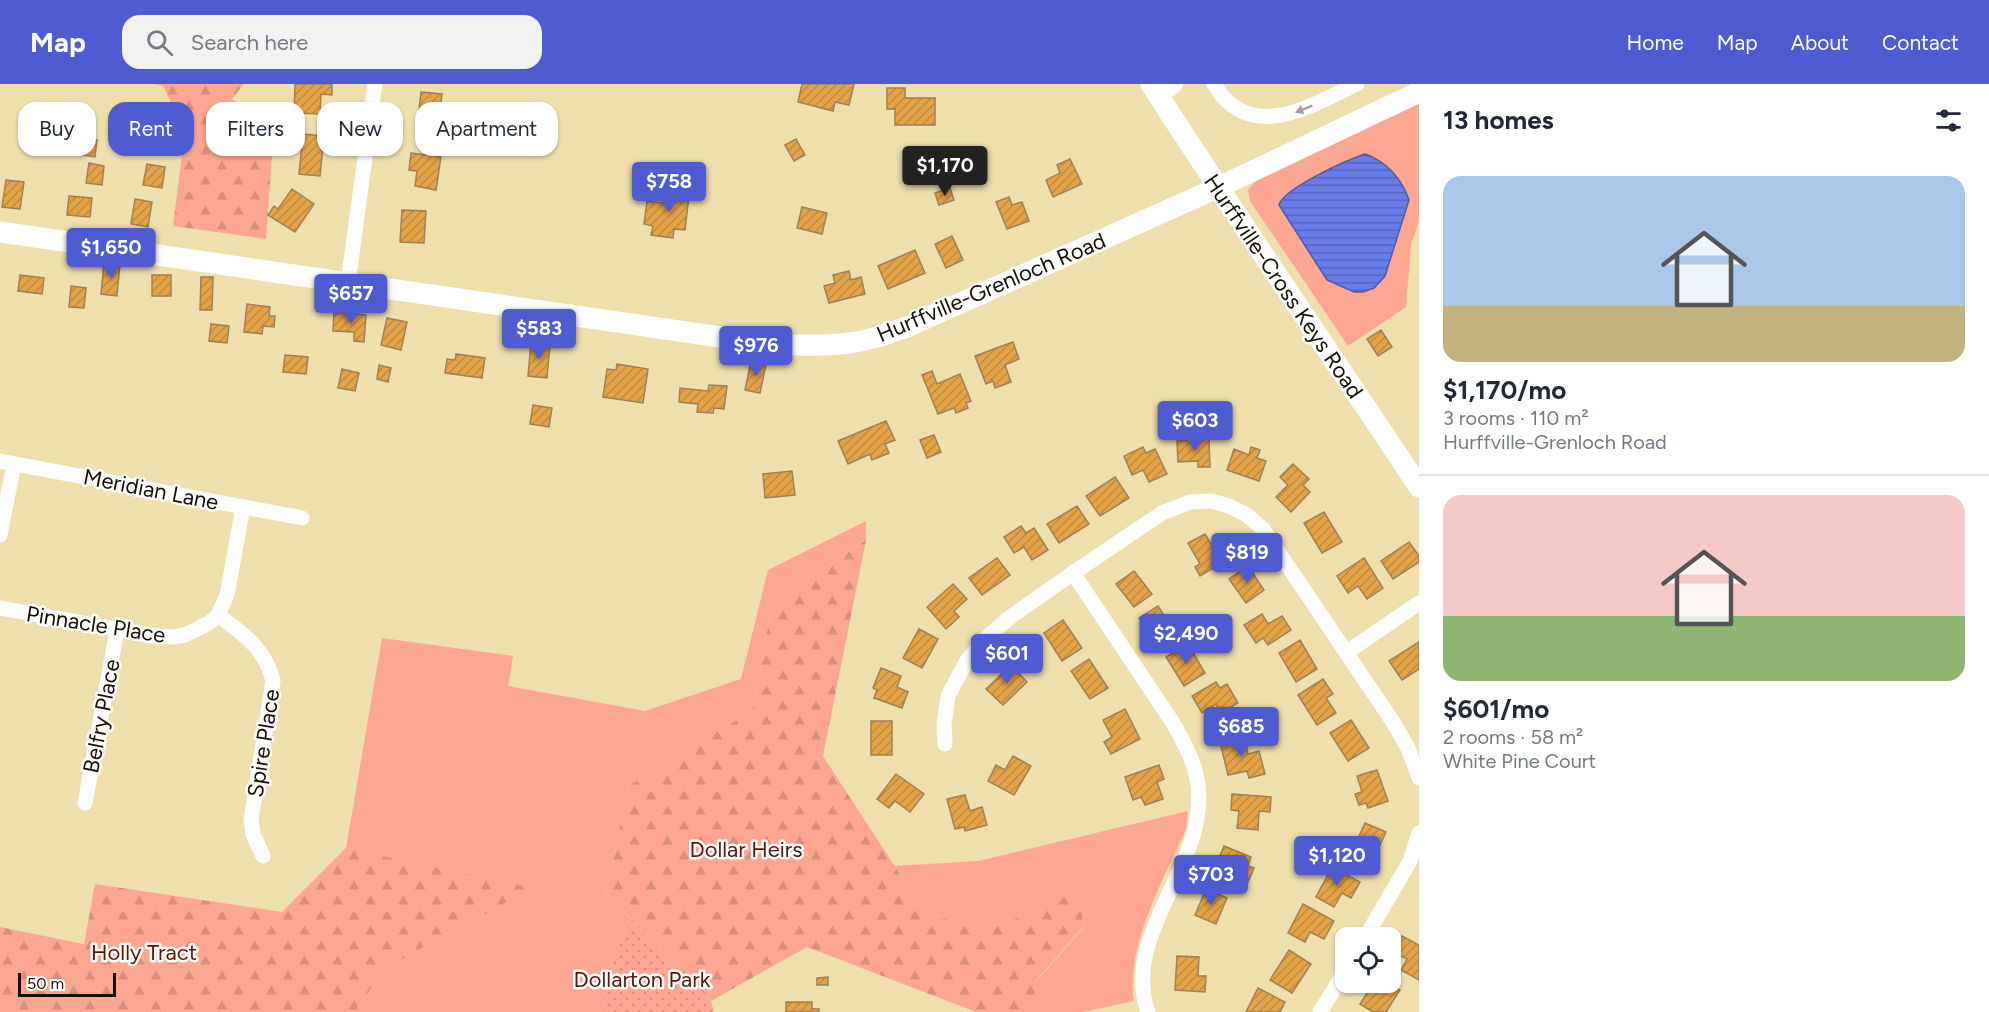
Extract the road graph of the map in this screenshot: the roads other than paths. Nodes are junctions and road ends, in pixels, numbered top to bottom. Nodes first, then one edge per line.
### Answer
1 (375, 84) edge
2 (1176, 84) edge
3 (1214, 84) edge
4 (1357, 84) edge
5 (1155, 91) edge
6 (1419, 92) edge
7 (1217, 188) junction
8 (0, 232) edge
9 (348, 283) junction
10 (7, 462) edge
11 (1419, 487) edge
12 (243, 507) junction
13 (302, 518) dead end
14 (0, 536) edge
15 (1072, 573) junction
16 (1419, 603) edge
17 (0, 608) edge
18 (218, 615) junction
19 (117, 630) junction
20 (1347, 652) junction
21 (945, 744) dead end
22 (1419, 778) edge
23 (85, 802) dead end
24 (1419, 833) edge
25 (262, 856) dead end
26 (1371, 927) edge
27 (1335, 988) edge
28 (1148, 1012) edge
29 (1320, 1012) edge

1 - 9 street
2 - 5 street
4 -> 3 street
5 - 7 main road, Hurffville-Cross Keys Road
6 - 7 main road, Hurffville-Grenloch Road
7 - 9 main road, Hurffville-Grenloch Road
7 - 11 main road, Hurffville-Cross Keys Road
8 - 9 main road, Hurffville-Grenloch Road
10 - 12 street, Meridian Lane
10 - 14 street
12 - 13 street, Meridian Lane
12 - 18 street
15 - 20 street
15 - 21 street
15 - 28 street
16 - 20 street
17 - 19 street, Pinnacle Place
18 - 19 street, Pinnacle Place
18 - 25 street, Spire Place
19 - 23 street, Belfry Place
20 - 22 street
24 - 26 street
27 - 29 street

